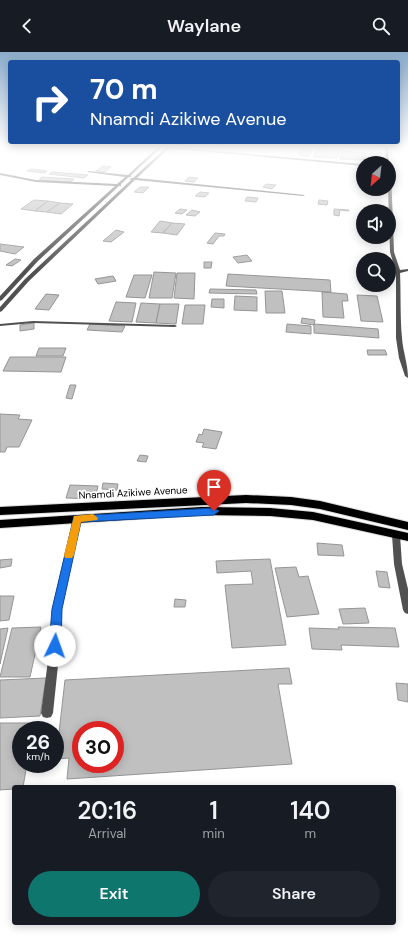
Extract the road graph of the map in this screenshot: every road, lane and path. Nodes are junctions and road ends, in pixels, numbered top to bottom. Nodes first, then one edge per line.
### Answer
1 (114, 188) edge
2 (125, 188) edge
3 (237, 188) edge
4 (303, 195) dead end
5 (390, 196) edge
6 (408, 270) edge
7 (398, 272) junction
8 (0, 299) edge
9 (0, 310) edge
10 (0, 325) edge
11 (175, 326) dead end
12 (408, 376) edge
13 (0, 512) edge
14 (77, 519) junction
15 (0, 524) edge
16 (408, 526) edge
17 (396, 534) junction
18 (408, 537) edge
19 (408, 610) edge
20 (47, 713) dead end

1 - 8 street
2 - 9 street
3 - 4 street
5 - 7 street
6 - 7 street
7 - 12 street
10 - 11 lane
13 - 16 main road, Nnamdi Azikiwe Avenue
14 - 15 main road
14 - 17 main road
14 - 20 street
17 - 18 main road
17 - 19 street

